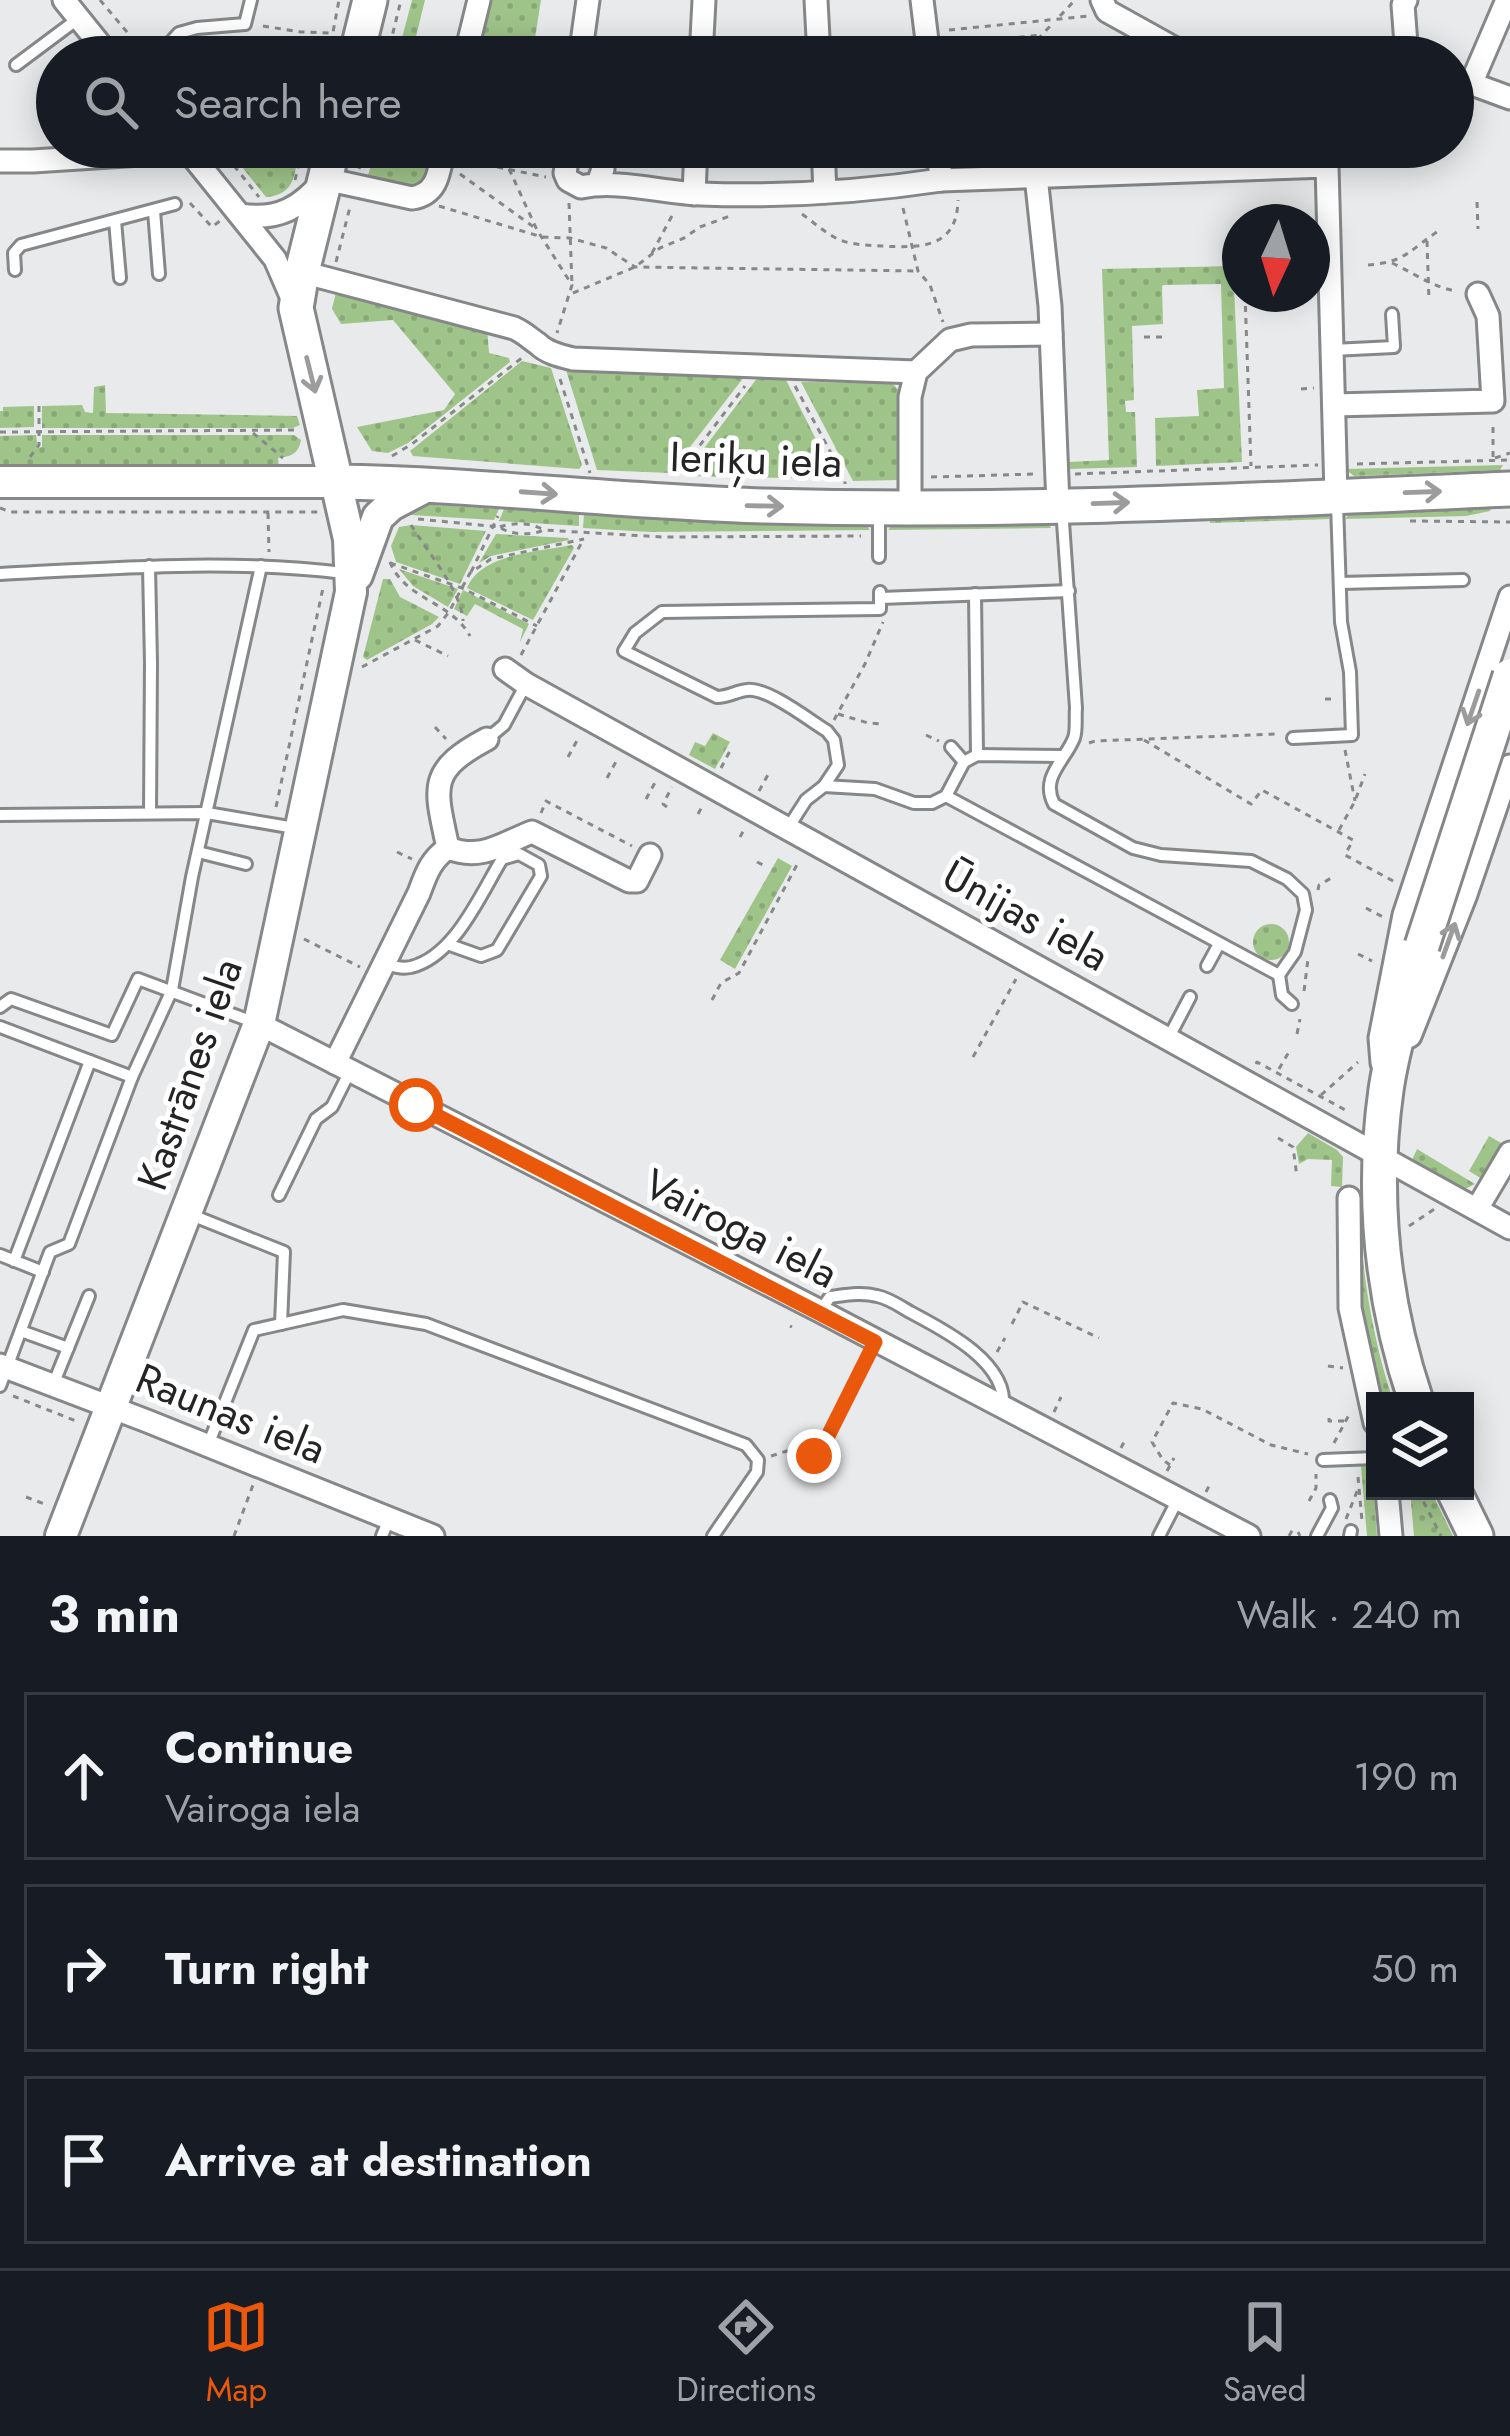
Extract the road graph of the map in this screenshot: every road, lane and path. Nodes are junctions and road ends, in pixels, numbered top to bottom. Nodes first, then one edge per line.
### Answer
1 (64, 0) edge
2 (100, 0) edge
3 (251, 0) edge
4 (339, 0) edge
5 (370, 0) edge
6 (401, 0) edge
7 (478, 0) edge
8 (588, 0) edge
9 (704, 0) edge
10 (816, 0) edge
11 (922, 0) edge
12 (1075, 0) edge
13 (1406, 0) edge
14 (1507, 0) edge
15 (1104, 6) edge
16 (79, 18) junction
17 (1057, 19) junction
18 (245, 23) junction
19 (1042, 35) joint
20 (55, 36) edge
21 (93, 36) edge
22 (133, 36) edge
23 (176, 36) edge
24 (313, 36) edge
25 (340, 36) edge
26 (346, 36) edge
27 (392, 36) edge
28 (470, 36) edge
29 (583, 36) edge
30 (702, 36) edge
31 (818, 36) edge
32 (931, 36) edge
33 (976, 36) edge
34 (1031, 36) edge
35 (1155, 36) edge
36 (1405, 36) edge
37 (36, 50) edge
38 (1474, 59) edge
39 (16, 65) dead end
40 (1474, 84) edge
41 (1510, 98) edge
42 (0, 160) edge
43 (36, 161) edge
44 (200, 168) edge
45 (236, 168) edge
46 (440, 168) edge
47 (456, 168) edge
48 (504, 168) edge
49 (564, 168) edge
50 (603, 168) edge
51 (693, 168) edge
52 (824, 168) edge
53 (945, 168) edge
54 (1269, 168) edge
55 (1327, 168) edge
56 (508, 169) junction
57 (326, 176) edge
58 (1036, 176) junction
59 (949, 179) junction
60 (568, 180) junction
61 (598, 183) junction
62 (899, 186) junction
63 (825, 192) junction
64 (689, 194) junction
65 (750, 195) junction
66 (424, 196) junction
67 (777, 196) junction
68 (181, 201) joint
69 (267, 202) dead end
70 (1477, 202) dead end
71 (154, 211) junction
72 (233, 216) junction
73 (115, 221) junction
74 (1478, 229) dead end
75 (537, 230) junction
76 (1441, 230) dead end
77 (542, 237) junction
78 (570, 238) junction
79 (1427, 239) junction
80 (911, 248) junction
81 (651, 255) junction
82 (1392, 263) junction
83 (1368, 265) dead end
84 (635, 267) junction
85 (15, 270) dead end
86 (918, 272) junction
87 (158, 274) dead end
88 (317, 276) junction
89 (120, 278) dead end
90 (1429, 284) junction
91 (572, 285) junction
92 (571, 294) junction
93 (1478, 294) joint
94 (1430, 301) dead end
95 (296, 308) junction
96 (1246, 312) edge
97 (1392, 314) dead end
98 (562, 321) dead end
99 (1051, 334) junction
100 (1144, 337) dead end
101 (1166, 337) dead end
102 (950, 340) junction
103 (547, 350) junction
104 (1332, 350) junction
105 (752, 364) junction
106 (791, 366) junction
107 (916, 371) junction
108 (1493, 401) junction
109 (39, 402) dead end
110 (1334, 405) junction
111 (304, 430) dead end
112 (0, 432) edge
113 (39, 432) junction
114 (252, 432) junction
115 (39, 445) dead end
116 (1510, 456) edge
117 (1493, 458) junction
118 (386, 460) dead end
119 (289, 462) dead end
120 (1251, 468) junction
121 (590, 475) dead end
122 (1336, 480) junction
123 (0, 482) edge
124 (336, 482) junction
125 (678, 482) dead end
126 (429, 485) junction
127 (845, 485) dead end
128 (1510, 489) edge
129 (1059, 494) junction
130 (899, 498) junction
131 (0, 508) edge
132 (501, 509) dead end
133 (268, 512) junction
134 (321, 512) dead end
135 (1475, 520) dead end
136 (1510, 522) edge
137 (497, 526) junction
138 (584, 539) junction
139 (879, 556) dead end
140 (148, 566) junction
141 (265, 566) junction
142 (470, 573) junction
143 (0, 574) edge
144 (343, 579) junction
145 (1463, 580) dead end
146 (448, 583) junction
147 (1340, 583) junction
148 (462, 588) junction
149 (1069, 591) junction
150 (975, 594) junction
151 (1510, 597) edge
152 (457, 598) junction
153 (449, 612) junction
154 (884, 620) dead end
155 (463, 623) junction
156 (537, 626) junction
157 (470, 636) dead end
158 (413, 639) junction
159 (448, 656) dead end
160 (513, 663) joint
161 (355, 670) dead end
162 (1510, 676) edge
163 (526, 684) junction
164 (883, 724) dead end
165 (583, 730) dead end
166 (1352, 735) junction
167 (1293, 738) joint
168 (487, 739) joint
169 (1144, 740) junction
170 (1086, 745) dead end
171 (952, 747) dead end
172 (731, 749) dead end
173 (622, 751) dead end
174 (977, 755) junction
175 (1062, 756) junction
176 (568, 757) dead end
177 (964, 762) junction
178 (1510, 766) edge
179 (770, 771) dead end
180 (660, 772) dead end
181 (718, 775) dead end
182 (1365, 775) dead end
183 (607, 778) dead end
184 (824, 786) junction
185 (756, 796) dead end
186 (946, 796) junction
187 (667, 797) dead end
188 (646, 799) dead end
189 (1355, 801) junction
190 (702, 806) dead end
191 (667, 807) dead end
192 (150, 813) junction
193 (207, 813) junction
194 (698, 814) dead end
195 (0, 815) edge
196 (289, 828) junction
197 (788, 828) junction
198 (743, 830) dead end
199 (1338, 831) junction
200 (532, 832) junction
201 (740, 837) dead end
202 (448, 848) junction
203 (198, 852) junction
204 (804, 852) dead end
205 (1345, 854) junction
206 (650, 855) joint
207 (757, 862) dead end
208 (1341, 863) dead end
209 (246, 864) dead end
210 (766, 867) dead end
211 (1402, 885) dead end
212 (1366, 908) dead end
213 (1390, 921) dead end
214 (292, 932) dead end
215 (1219, 944) junction
216 (450, 945) junction
217 (1358, 955) dead end
218 (1379, 965) dead end
219 (1207, 966) dead end
220 (380, 969) junction
221 (1020, 971) dead end
222 (1279, 975) junction
223 (172, 990) junction
224 (1190, 997) dead end
225 (712, 1000) dead end
226 (1296, 1006) joint
227 (0, 1007) edge
228 (260, 1024) junction
229 (0, 1028) edge
230 (1297, 1034) dead end
231 (1168, 1039) junction
232 (1290, 1050) dead end
233 (973, 1057) dead end
234 (90, 1061) junction
235 (1358, 1062) dead end
236 (342, 1067) junction
237 (1277, 1072) dead end
238 (132, 1077) junction
239 (1387, 1085) junction
240 (1320, 1096) dead end
241 (1278, 1138) dead end
242 (1510, 1153) edge
243 (1379, 1154) junction
244 (1297, 1177) dead end
245 (279, 1195) dead end
246 (1349, 1198) dead end
247 (1443, 1204) dead end
248 (1477, 1209) junction
249 (186, 1213) junction
250 (1510, 1228) edge
251 (1403, 1230) dead end
252 (0, 1255) edge
253 (14, 1261) junction
254 (43, 1272) junction
255 (89, 1296) dead end
256 (820, 1311) junction
257 (281, 1324) junction
258 (1012, 1324) dead end
259 (21, 1330) junction
260 (1005, 1338) dead end
261 (1099, 1338) dead end
262 (875, 1342) junction
263 (68, 1348) junction
264 (993, 1359) dead end
265 (1328, 1366) dead end
266 (1351, 1367) dead end
267 (2, 1377) edge
268 (53, 1385) junction
269 (1414, 1392) edge
270 (1061, 1397) dead end
271 (1003, 1408) junction
272 (1340, 1413) dead end
273 (99, 1416) junction
274 (1360, 1416) edge
275 (1329, 1418) dead end
276 (1050, 1419) dead end
277 (1346, 1421) junction
278 (208, 1445) junction
279 (799, 1451) dead end
280 (817, 1458) dead end
281 (1174, 1458) dead end
282 (1366, 1458) edge
283 (758, 1460) junction
284 (1324, 1460) junction
285 (1170, 1465) junction
286 (1316, 1476) dead end
287 (256, 1478) dead end
288 (1164, 1478) dead end
289 (1359, 1488) dead end
290 (26, 1497) dead end
291 (1330, 1500) dead end
292 (1388, 1500) edge
293 (1423, 1500) edge
294 (1458, 1500) edge
295 (1178, 1501) junction
296 (1309, 1501) dead end
297 (58, 1522) edge
298 (386, 1527) edge
299 (1348, 1530) edge
300 (1297, 1532) edge
301 (234, 1536) edge
302 (433, 1536) edge
303 (713, 1536) edge
304 (1159, 1536) edge
305 (1249, 1536) edge
306 (1289, 1536) edge
307 (1317, 1536) edge
308 (1391, 1536) edge
309 (1441, 1536) edge
310 (1476, 1536) edge

1 - 16 street
2 - 22 path
3 - 18 lane
4 - 25 path
5 - 26 main road
6 - 27 path
7 - 28 street
8 - 29 street
9 - 30 street
10 - 31 street
11 - 32 street
12 - 17 path
13 - 36 street
14 - 38 street
15 - 17 path
15 - 35 street
16 - 20 lane
16 - 21 street
17 - 19 path
17 - 33 path
18 - 23 lane
18 - 24 path
19 - 34 path
37 - 39 lane
40 - 41 street
42 - 43 street
44 - 72 street
45 - 69 path
46 - 66 street
47 - 75 path
48 - 56 path
49 - 60 street
50 - 61 street
51 - 64 street
52 - 63 street
53 - 59 street
54 - 58 street
55 - 104 street
56 - 60 path
56 - 75 path
57 - 66 street
57 - 72 street
57 - 88 main road
57 - 88 path
58 - 59 street
58 - 99 street
59 - 62 street
59 - 80 path
60 - 61 street
60 - 78 path
61 - 64 street
62 - 63 street
62 - 80 path
63 - 67 street
64 - 65 street
64 - 81 path
65 - 67 street
65 - 81 path
66 - 77 path
67 - 80 path
68 - 71 lane
68 - 72 path
70 - 74 path
71 - 73 lane
71 - 87 lane
72 - 95 street
73 - 85 lane
73 - 89 lane
75 - 77 path
76 - 79 path
77 - 78 path
77 - 91 path
78 - 84 path
78 - 91 path
79 - 82 path
79 - 90 path
80 - 86 path
81 - 84 path
82 - 83 path
82 - 90 path
84 - 86 path
84 - 92 path
86 - 102 path
88 - 95 main road
88 - 103 street
90 - 93 path
90 - 94 path
91 - 92 path
92 - 98 path
93 - 108 street
95 -> 124 main road
96 - 120 path
97 - 104 lane
99 - 102 street
99 - 129 street
100 - 101 path
102 - 107 street
103 - 105 street
103 - 118 path
103 - 121 path
104 - 110 street
105 - 106 street
105 - 125 path
106 - 107 street
106 - 127 path
107 - 130 street
108 - 110 street
108 - 117 path
109 - 113 path
110 - 122 street
111 - 114 path
112 - 113 path
113 - 114 path
113 - 115 path
114 - 119 path
116 - 117 path
117 - 122 path
120 - 122 path
120 - 129 path
122 -> 128 main road, Ieriķu iela
129 -> 122 main road, Ieriķu iela
122 - 147 lane
123 - 124 street, Ieriķu iela
124 - 126 main road, Ieriķu iela
124 - 144 street, Kastrānes iela
126 -> 130 main road, Ieriķu iela
126 - 144 street
129 - 130 main road, Ieriķu iela
129 - 130 path
129 - 149 lane
130 - 139 lane
131 - 133 path
132 - 137 path
133 - 134 path
133 - 141 path
135 - 136 path
137 - 138 path
137 - 142 path
137 - 146 path
138 - 142 path
138 - 156 path
140 - 141 lane
140 - 143 lane
140 - 192 lane
141 - 144 lane
141 - 193 lane
142 - 148 path
144 - 196 street, Kastrānes iela
144 - 196 path
145 - 147 lane
146 - 148 path
146 - 152 path
146 - 153 path
147 - 166 lane
148 - 152 path
148 - 156 path
149 - 150 lane
149 - 175 lane
150 - 174 lane
150 - 184 lane
151 -> 239 street
152 - 153 path
152 - 155 path
153 - 155 path
153 - 158 path
154 - 164 path
155 - 157 path
156 - 160 path
158 - 159 path
158 - 161 path
160 - 163 street, Ūnijas iela
162 - 239 main road, bridge
163 - 168 lane
163 - 197 street, Ūnijas iela
165 - 176 path
166 - 167 lane
166 - 189 path
167 - 169 path
168 - 202 street
169 - 170 path
169 - 199 path
171 - 177 lane
172 - 181 path
173 - 183 path
174 - 175 lane
174 - 177 lane
175 - 222 lane
177 - 186 lane
239 -> 178 street
179 - 185 path
180 - 188 path
182 - 189 path
184 - 186 lane
184 - 197 lane
186 - 215 lane
187 - 191 path
189 - 199 path
190 - 194 path
192 - 193 lane
192 - 195 lane
193 - 196 lane
193 - 203 lane
196 - 228 street, Kastrānes iela
197 - 231 street, Ūnijas iela
198 - 201 path
199 - 205 path
200 - 202 street
200 - 206 street
200 - 206 path
202 - 220 street
203 - 209 lane
203 - 223 lane
204 - 225 path
205 - 208 path
205 - 211 path
207 - 210 path
212 - 213 path
214 - 220 path
215 - 219 lane
215 - 222 lane
216 - 216 lane
216 - 220 lane
217 - 218 path
220 - 236 street
221 - 233 path
222 - 226 lane
223 - 227 lane
223 - 228 lane
223 - 238 lane
224 - 231 lane
226 - 230 path
228 - 236 street, Vairoga iela
228 - 249 street, Kastrānes iela
229 - 234 lane
231 - 243 street, Ūnijas iela
232 - 237 path
234 - 238 lane
234 - 253 lane
235 - 240 path
236 - 245 lane
236 - 256 street, Vairoga iela
238 - 254 lane
239 - 243 main road
241 - 244 path
242 - 248 street
243 - 248 street, Ūnijas iela
243 - 269 main road
246 - 274 street
247 - 251 path
248 - 250 street, Ūnijas iela
249 - 257 lane
249 - 273 street, Kastrānes iela
252 - 253 lane
253 - 254 lane
254 - 259 lane
255 - 263 lane
256 - 262 street, Vairoga iela
256 - 271 lane
257 - 278 lane
257 - 283 lane
258 - 261 path
259 - 263 lane
259 - 267 lane
260 - 264 path
262 - 271 street, Vairoga iela
262 - 280 path
263 - 268 lane
265 - 266 path
267 - 268 street, Raunas iela
267 - 273 path
268 - 273 street, Raunas iela
270 - 276 path
271 - 295 street, Vairoga iela
272 - 274 path
273 - 278 street, Raunas iela
273 - 297 street, Kastrānes iela
274 - 277 path
275 - 277 path
277 - 284 path
278 - 298 street, Raunas iela
279 - 283 path
281 - 285 path
282 - 284 lane
283 - 303 lane
284 - 285 path
285 - 288 path
286 - 296 path
287 - 301 path
289 - 299 path
290 - 297 path
291 - 307 lane
292 - 308 street
293 - 309 path
294 - 310 main road
295 - 304 lane
295 - 305 street, Vairoga iela
298 - 302 street, Raunas iela
300 - 306 path

